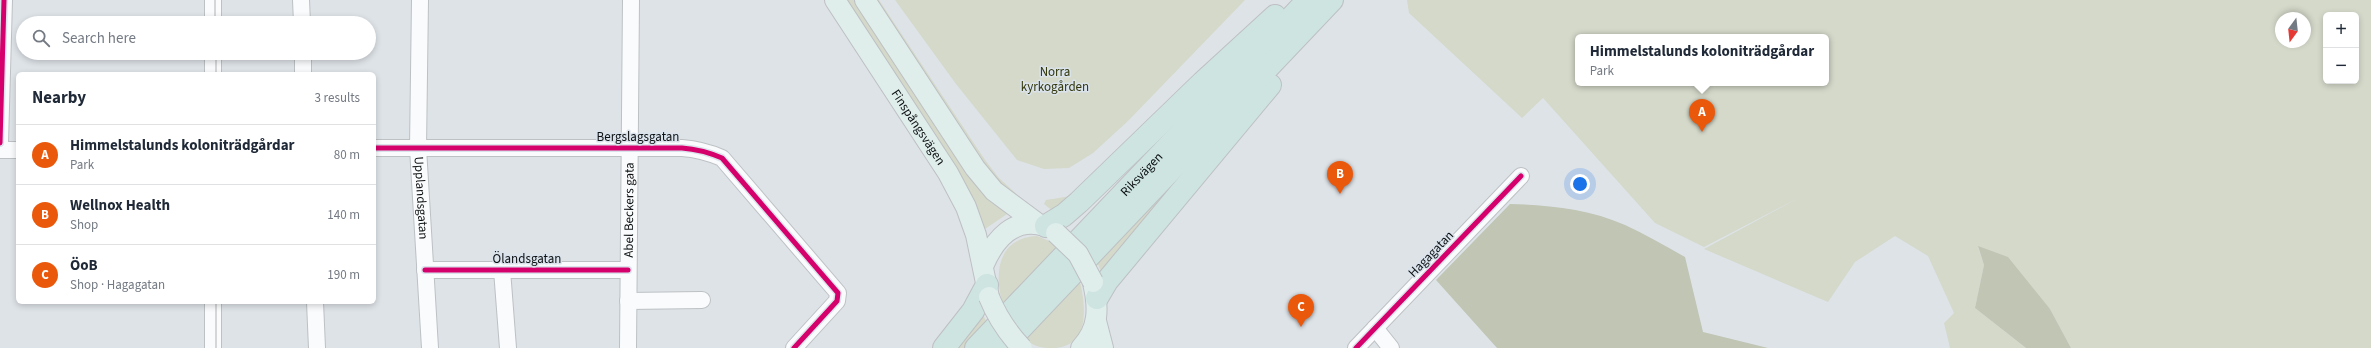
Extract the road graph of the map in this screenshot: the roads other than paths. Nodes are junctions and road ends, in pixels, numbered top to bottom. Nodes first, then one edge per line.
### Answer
1 (4, 0) edge
2 (212, 0) edge
3 (301, 0) edge
4 (420, 0) edge
5 (630, 0) edge
6 (835, 0) edge
7 (865, 0) edge
8 (1294, 0) edge
9 (1308, 0) edge
10 (1332, 0) edge
11 (1340, 0) edge
12 (213, 16) edge
13 (302, 16) edge
14 (213, 60) edge
15 (303, 60) edge
16 (213, 72) edge
17 (303, 72) edge
18 (0, 143) edge
19 (376, 148) edge
20 (418, 148) junction
21 (629, 148) junction
22 (0, 150) edge
23 (16, 150) edge
24 (1522, 176) dead end
25 (1046, 228) junction
26 (425, 270) junction
27 (502, 270) junction
28 (628, 270) junction
29 (986, 282) junction
30 (1095, 290) junction
31 (702, 300) dead end
32 (628, 301) junction
33 (213, 304) edge
34 (314, 304) edge
35 (1096, 321) junction
36 (1375, 328) junction
37 (213, 348) edge
38 (318, 348) edge
39 (430, 348) edge
40 (508, 348) edge
41 (628, 348) edge
42 (794, 348) edge
43 (944, 348) edge
44 (976, 348) edge
45 (1002, 348) edge
46 (1022, 348) edge
47 (1081, 348) edge
48 (1103, 348) edge
49 (1356, 348) edge
50 (1391, 348) edge

1 - 18 street
2 - 12 street
3 - 13 street
4 - 20 street, Upplandsgatan
5 - 21 street, Abel Beckers gata
6 - 29 main road, Finspångsvägen
7 - 25 main road, Finspångsvägen
8 - 25 highway
9 - 44 highway, Riksvägen
10 - 45 highway, Riksvägen
11 - 30 highway
14 - 16 street
15 - 17 street
19 - 20 street, Bergslagsgatan
20 - 21 street, Bergslagsgatan
20 - 26 street, Upplandsgatan
21 - 28 street, Abel Beckers gata
21 - 42 street, Bergslagsgatan
22 - 23 street
24 - 36 street, Hagagatan
25 - 29 main road
25 - 30 main road, Finspångsvägen, bridge
26 - 27 street, Ölandsgatan
26 - 39 street, Upplandsgatan
27 - 28 street, Ölandsgatan
27 - 40 street
28 - 32 street, Abel Beckers gata
29 - 43 highway
29 - 46 main road, Finspångsvägen, bridge
30 - 35 main road
31 - 32 street
32 - 41 street, Abel Beckers gata
33 - 37 street
34 - 38 street
35 - 47 main road
35 - 48 main road
36 - 49 street, Hagagatan
36 - 50 street

